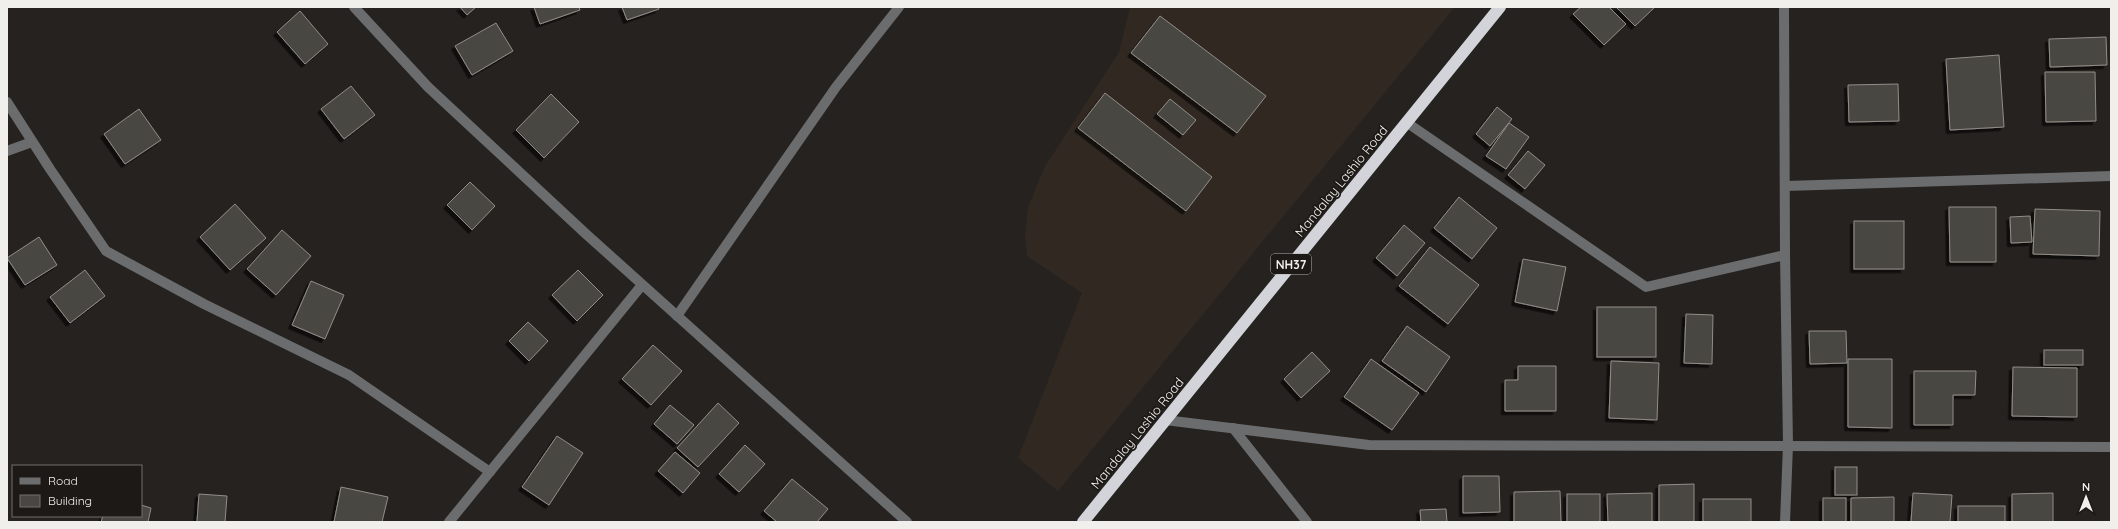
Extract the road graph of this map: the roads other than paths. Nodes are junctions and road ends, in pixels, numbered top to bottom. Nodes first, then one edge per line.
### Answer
1 (354, 7) edge
2 (899, 7) edge
3 (1500, 7) edge
4 (1784, 7) edge
5 (7, 102) edge
6 (1406, 122) junction
7 (32, 142) junction
8 (7, 151) edge
9 (2111, 176) edge
10 (1786, 186) junction
11 (1785, 255) junction
12 (642, 285) junction
13 (677, 316) junction
14 (1165, 420) junction
15 (1233, 428) junction
16 (1788, 445) junction
17 (2111, 447) edge
18 (490, 472) junction
19 (449, 522) edge
20 (907, 522) edge
21 (1083, 522) edge
22 (1307, 522) edge
23 (1785, 522) edge

1 - 12 street
2 - 13 street
3 - 6 highway, Mandalay Lashio Road / NH37
4 - 10 street
5 - 7 street
6 - 11 street
6 - 14 highway, Mandalay Lashio Road / NH37
7 - 8 street
7 - 18 street
9 - 10 street
10 - 11 street
11 - 16 street
12 - 13 street
12 - 18 street
13 - 20 street
14 - 15 street
14 - 21 highway, Mandalay Lashio Road / NH37
15 - 16 street
15 - 22 street
16 - 17 street
16 - 23 street
18 - 19 street

